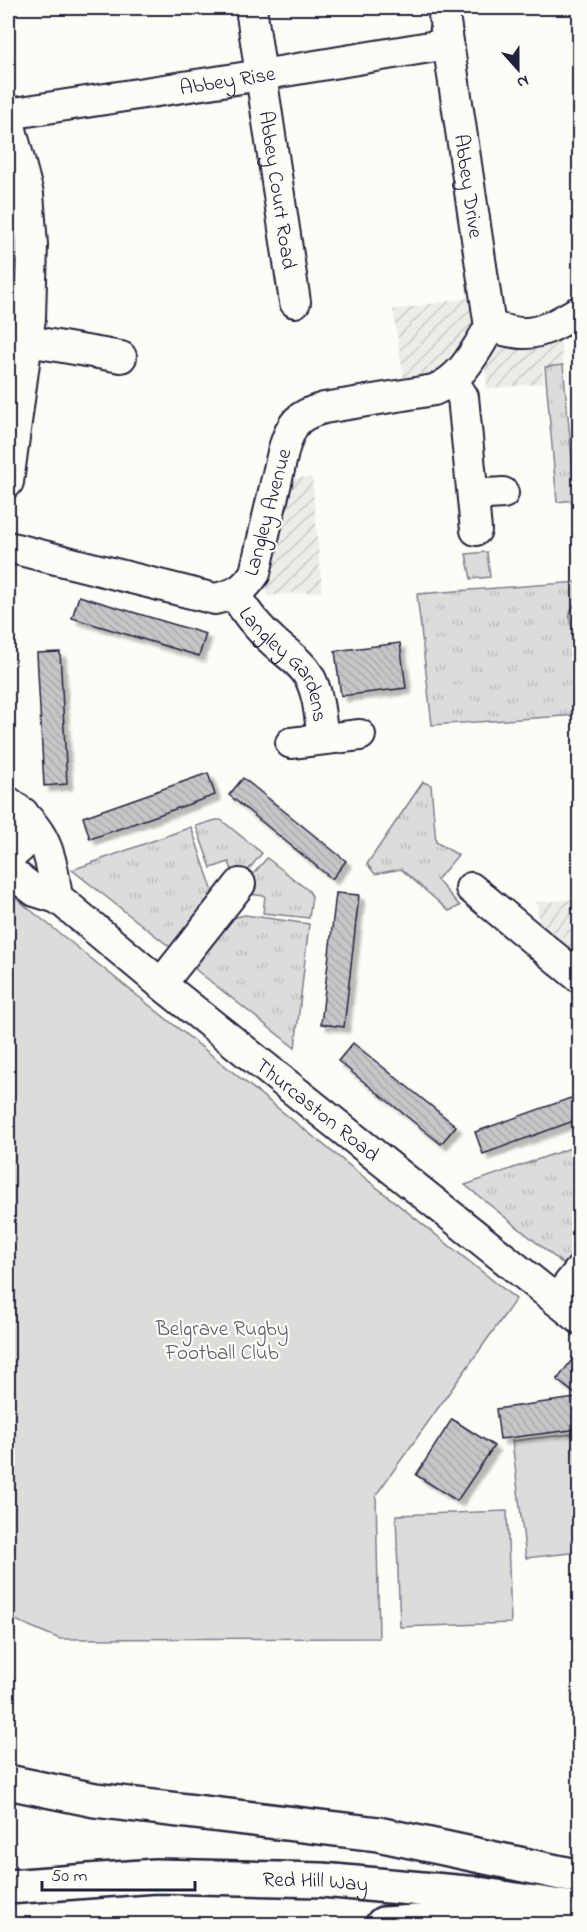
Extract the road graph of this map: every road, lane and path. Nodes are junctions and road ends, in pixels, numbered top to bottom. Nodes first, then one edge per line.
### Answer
1 (251, 8) edge
2 (443, 8) edge
3 (448, 44) junction
4 (261, 75) junction
5 (8, 116) edge
6 (295, 302) dead end
7 (579, 311) edge
8 (490, 327) junction
9 (27, 341) junction
10 (122, 357) dead end
11 (453, 381) junction
12 (8, 482) edge
13 (503, 493) dead end
14 (473, 495) junction
15 (476, 530) dead end
16 (8, 547) edge
17 (235, 594) junction
18 (360, 735) dead end
19 (323, 739) junction
20 (291, 743) dead end
21 (15, 808) edge
22 (8, 855) edge
23 (8, 870) edge
24 (240, 884) dead end
25 (471, 888) dead end
26 (57, 898) junction
27 (579, 978) edge
28 (161, 984) junction
29 (579, 1270) edge
30 (556, 1300) junction
31 (579, 1319) edge
32 (8, 1782) edge
33 (579, 1878) edge
34 (8, 1887) edge
35 (478, 1894) junction
36 (579, 1911) edge
37 (383, 1924) edge

1 - 4 street, Abbey Court Road
2 - 3 street, Abbey Drive
3 - 4 street, Abbey Rise
3 - 8 street, Abbey Drive
4 - 5 street, Abbey Rise
4 - 6 street, Abbey Court Road
5 - 9 street
7 - 8 street
8 - 11 street
9 - 10 street
9 - 12 street
11 - 14 street
11 - 17 street, Langley Avenue
13 - 14 street
14 - 15 street
16 - 17 street, Langley Avenue
17 - 19 street, Langley Gardens
18 - 19 street
19 - 20 street
21 - 22 street
21 - 26 street
23 - 26 street, Thurcaston Road
24 - 28 street
25 - 27 street
26 - 28 street, Thurcaston Road
28 - 30 street, Thurcaston Road
29 - 30 street
30 - 31 street, Thurcaston Road
32 - 33 highway
33 - 35 highway, Red Hill Way
34 - 35 highway, Red Hill Way
35 - 36 highway, Red Hill Way
36 - 37 highway

